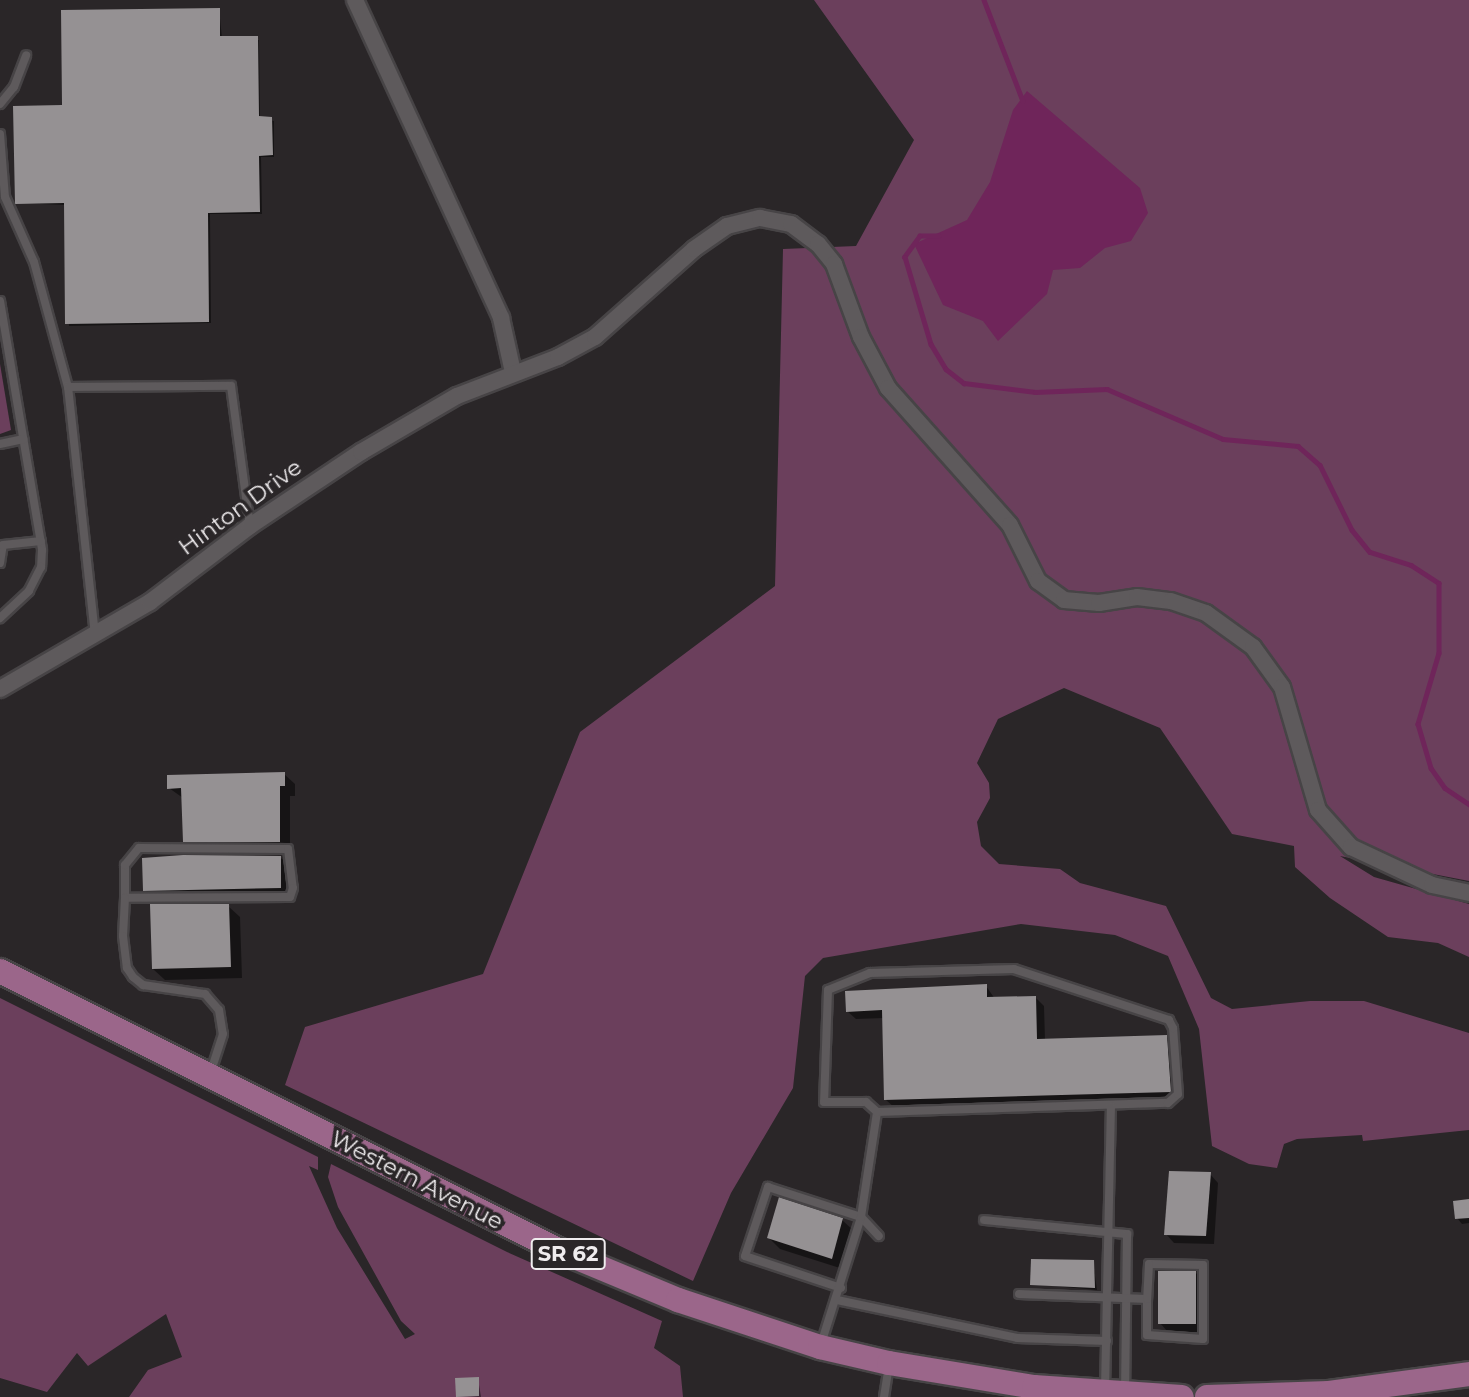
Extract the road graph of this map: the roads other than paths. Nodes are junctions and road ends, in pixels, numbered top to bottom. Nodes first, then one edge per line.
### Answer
1 (355, 0) edge
2 (26, 55) dead end
3 (0, 104) edge
4 (0, 134) edge
5 (0, 301) edge
6 (513, 372) junction
7 (68, 387) junction
8 (23, 439) junction
9 (0, 444) edge
10 (250, 526) junction
11 (41, 541) junction
12 (0, 562) edge
13 (0, 618) edge
14 (95, 636) junction
15 (0, 689) edge
16 (1469, 893) edge
17 (125, 898) junction
18 (0, 971) edge
19 (209, 1076) junction
20 (1111, 1106) junction
21 (877, 1112) junction
22 (861, 1217) junction
23 (984, 1220) dead end
24 (1109, 1233) junction
25 (879, 1236) dead end
26 (841, 1288) junction
27 (1019, 1294) dead end
28 (1108, 1297) junction
29 (1125, 1297) junction
30 (1147, 1299) junction
31 (837, 1300) junction
32 (1107, 1341) junction
33 (820, 1347) junction
34 (889, 1363) junction
35 (1469, 1374) edge
36 (1386, 1392) edge
37 (1114, 1395) edge
38 (884, 1397) edge
39 (1182, 1397) edge
40 (1207, 1397) edge

1 - 6 street
2 - 3 lane
4 - 7 lane
5 - 8 lane
6 - 10 street, Hinton Drive
6 - 16 street, Hinton Drive
7 - 10 lane
7 - 14 lane
8 - 9 lane
8 - 11 lane
10 - 14 street, Hinton Drive
11 - 12 lane
11 - 13 lane
14 - 15 street, Hinton Drive
17 - 17 lane
17 - 19 lane
18 - 19 main road, Western Avenue / SR 62
19 - 33 main road, Western Avenue / SR 62
20 - 21 lane
20 - 21 lane
20 - 24 lane
21 - 22 lane
22 - 25 lane
22 - 26 lane
22 - 26 lane
23 - 24 lane
24 - 28 lane
24 - 29 lane
26 - 31 lane
27 - 28 lane
28 - 29 lane
28 - 32 lane
29 - 30 lane
29 - 37 lane
30 - 30 lane
31 - 32 lane
31 - 33 lane
32 - 37 lane
33 - 34 main road, Western Avenue / SR 62
34 - 37 main road, Western Avenue / SR 62
34 - 38 lane
35 - 36 main road
36 - 40 main road
37 - 39 main road, Western Avenue / SR 62

